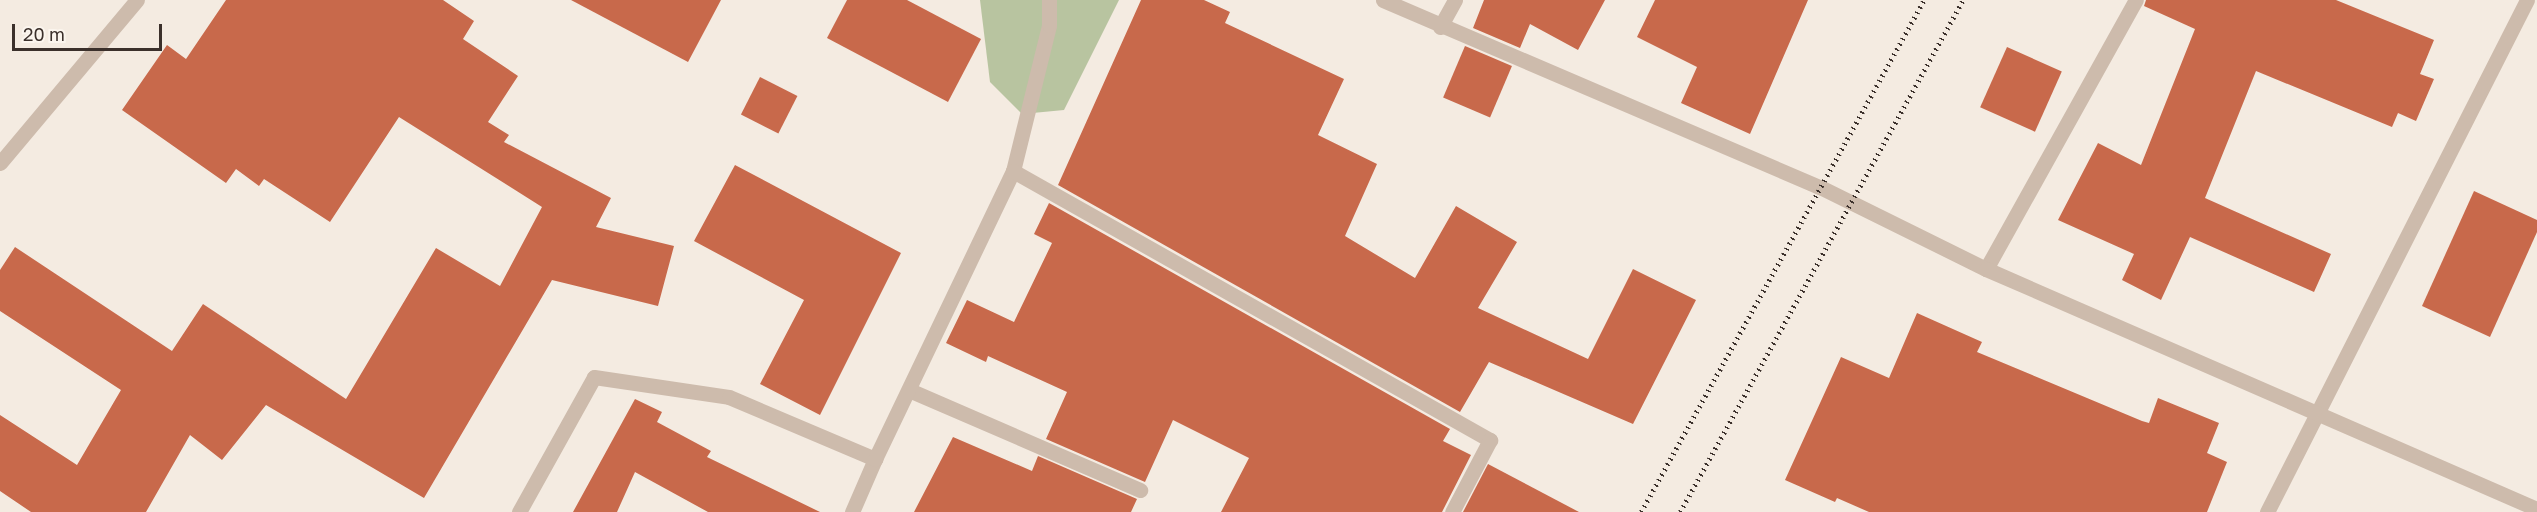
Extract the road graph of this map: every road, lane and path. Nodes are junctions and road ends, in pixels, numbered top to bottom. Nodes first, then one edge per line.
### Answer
1 (138, 0) edge
2 (1049, 0) edge
3 (1383, 0) edge
4 (1455, 0) edge
5 (2136, 0) edge
6 (2527, 0) edge
7 (1440, 27) junction
8 (0, 163) edge
9 (1013, 171) junction
10 (1986, 269) junction
11 (909, 390) junction
12 (2319, 411) junction
13 (875, 459) junction
14 (1140, 490) dead end
15 (2537, 509) edge
16 (519, 512) edge
17 (852, 512) edge
18 (1452, 512) edge
19 (2267, 512) edge

1 - 8 street
2 - 9 street
3 - 7 street
4 - 7 street
5 - 10 street
6 - 12 street
7 - 10 street
9 - 11 street
9 - 18 street
10 - 12 street
11 - 13 street
11 - 14 street
12 - 15 street
12 - 19 street
13 - 16 street
13 - 17 street

